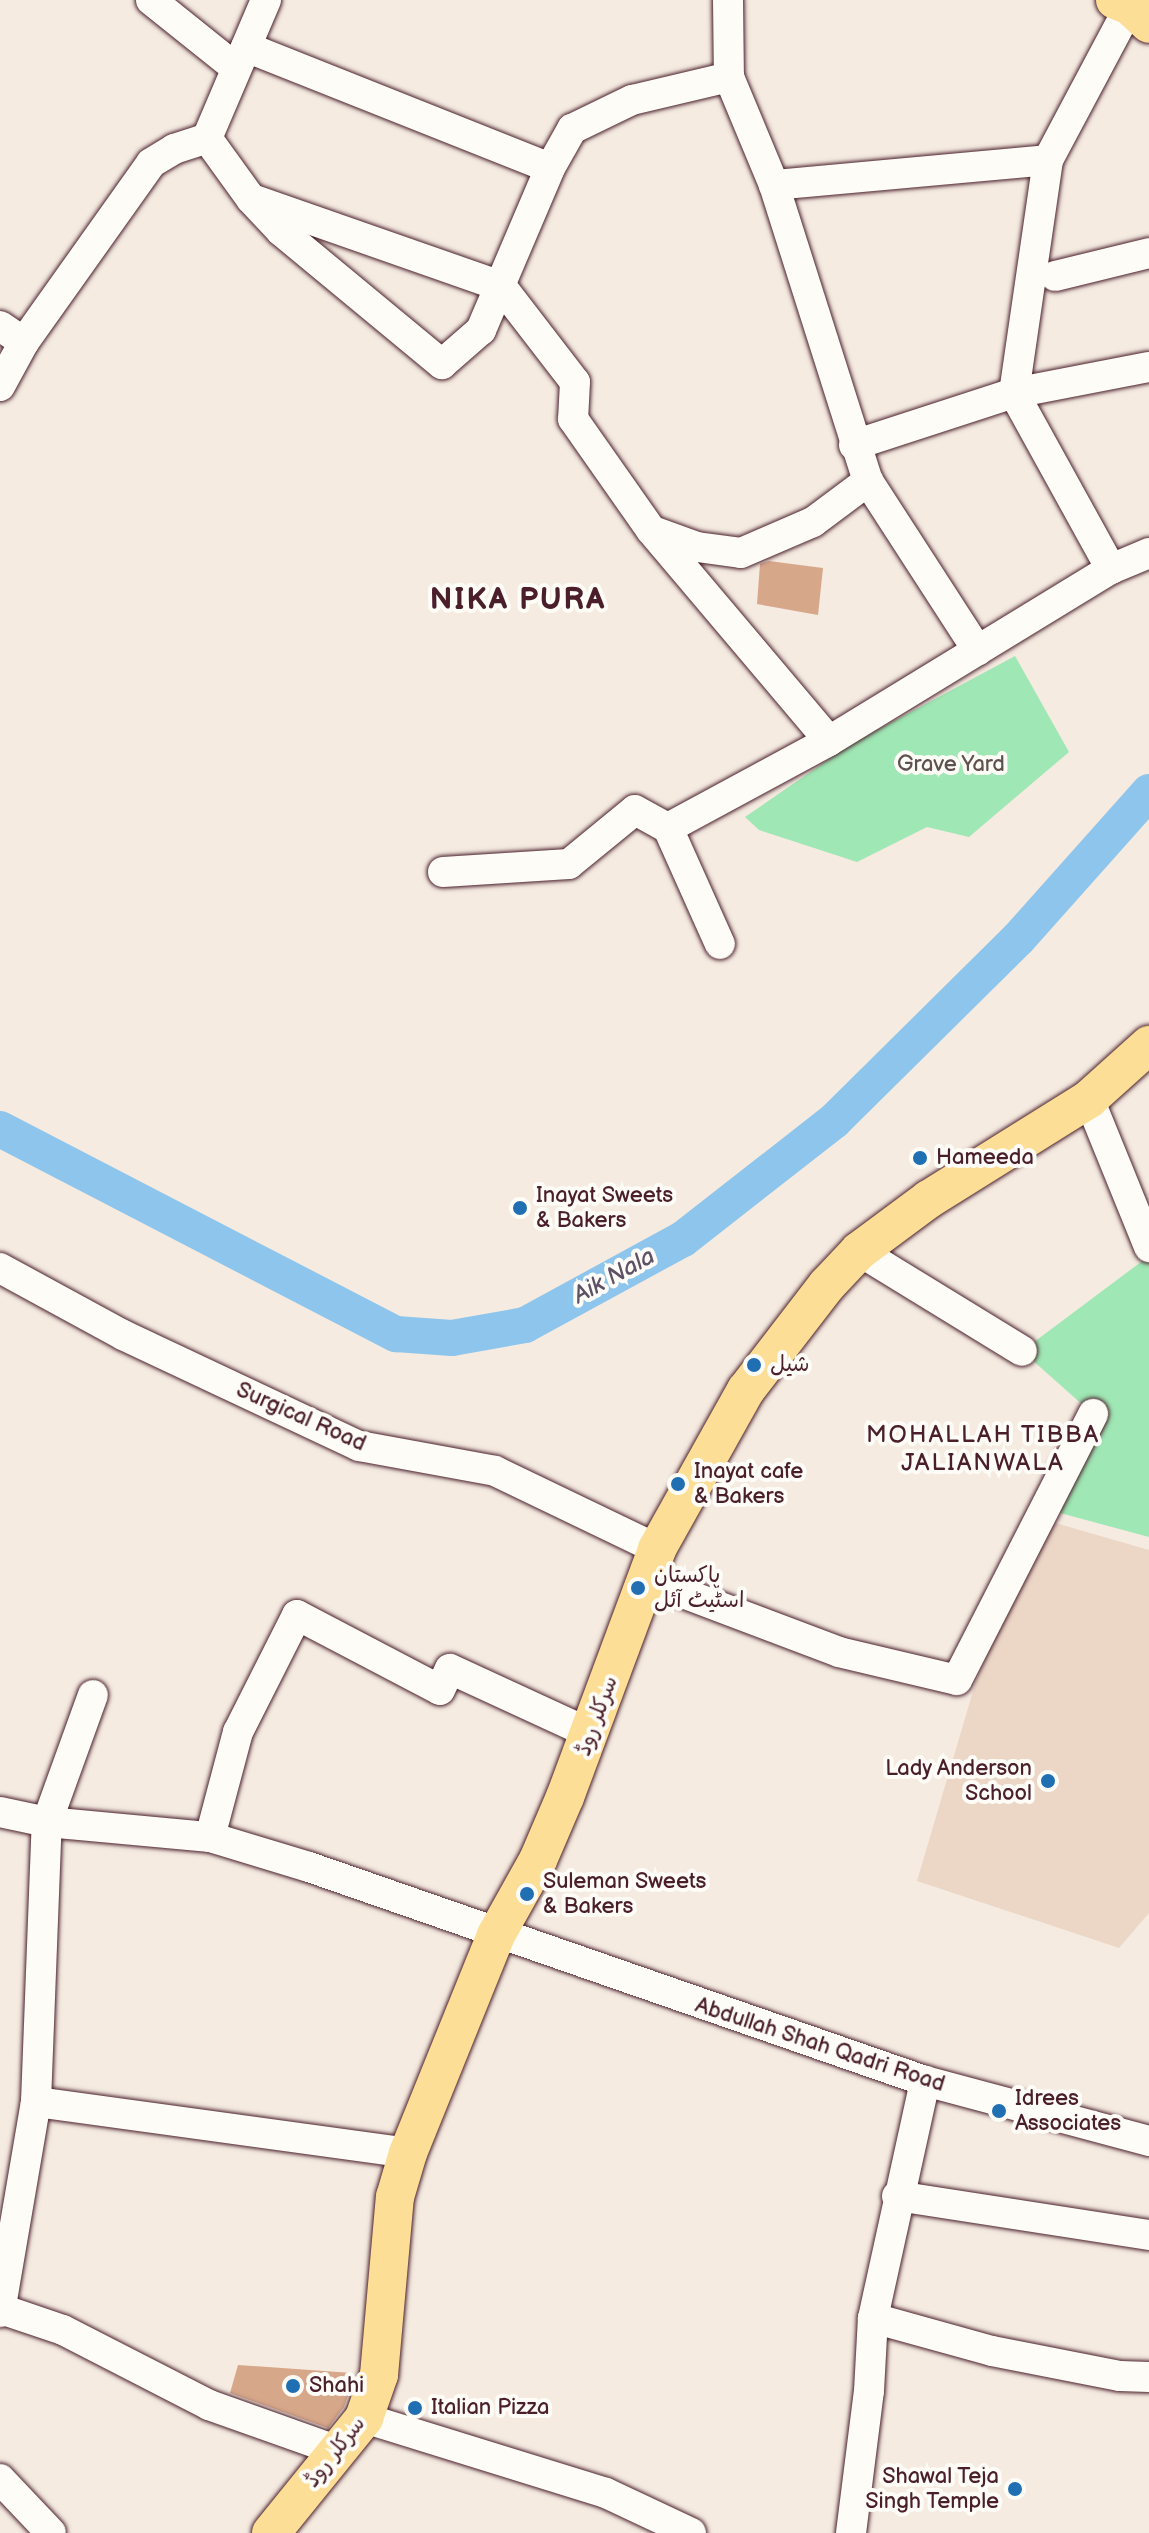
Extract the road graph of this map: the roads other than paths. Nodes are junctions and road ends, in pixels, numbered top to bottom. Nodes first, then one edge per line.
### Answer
1 (151, 0) edge
2 (266, 0) edge
3 (724, 1) edge
4 (1131, 10) edge
5 (241, 58) junction
6 (729, 77) junction
7 (207, 138) junction
8 (1048, 160) junction
9 (550, 168) junction
10 (774, 185) junction
11 (251, 199) junction
12 (1149, 253) edge
13 (1055, 276) dead end
14 (501, 286) junction
15 (12, 334) edge
16 (1149, 367) edge
17 (0, 386) edge
18 (1014, 393) junction
19 (854, 445) junction
20 (868, 481) junction
21 (651, 530) junction
22 (1149, 553) edge
23 (1111, 569) junction
24 (978, 651) junction
25 (829, 741) junction
26 (668, 828) junction
27 (443, 872) dead end
28 (720, 944) dead end
29 (1149, 1045) edge
30 (1089, 1099) junction
31 (1149, 1247) edge
32 (859, 1251) junction
33 (0, 1268) edge
34 (1022, 1351) dead end
35 (1093, 1414) dead end
36 (651, 1564) junction
37 (93, 1695) dead end
38 (591, 1734) junction
39 (0, 1812) edge
40 (47, 1822) junction
41 (210, 1837) junction
42 (496, 1935) junction
43 (925, 2081) junction
44 (36, 2102) junction
45 (1149, 2141) edge
46 (408, 2153) junction
47 (897, 2196) junction
48 (1149, 2235) edge
49 (1, 2311) edge
50 (873, 2318) junction
51 (1149, 2377) edge
52 (364, 2418) junction
53 (338, 2451) junction
54 (0, 2479) edge
55 (51, 2533) edge
56 (271, 2533) edge
57 (691, 2533) edge
58 (851, 2533) edge

1 - 5 street
2 - 5 street
3 - 6 street
4 - 8 street
5 - 7 street
5 - 9 street
6 - 9 street
6 - 10 street
7 - 11 street
7 - 15 street
8 - 10 street
8 - 18 street
9 - 14 street
10 - 19 street
11 - 14 street
11 - 14 street
12 - 13 street
14 - 21 street
15 - 17 street
16 - 18 street
18 - 19 street
18 - 23 street
19 - 20 street
20 - 21 street
20 - 24 street
21 - 25 street
22 - 23 street
23 - 24 street
24 - 25 street
25 - 26 street
26 - 27 street
26 - 28 street
29 - 30 main road, سرکلر روڈ
30 - 31 street
30 - 32 main road, سرکلر روڈ
32 - 34 street
32 - 36 main road, سرکلر روڈ
33 - 36 street, Surgical Road
35 - 36 street, Surgical Road
36 - 38 main road, سرکلر روڈ
37 - 40 street
38 - 41 street
38 - 42 main road, سرکلر روڈ
39 - 40 street, Abdullah Shah Qadri Road
40 - 41 street, Abdullah Shah Qadri Road
40 - 44 street
41 - 42 street, Abdullah Shah Qadri Road
42 - 43 street, Abdullah Shah Qadri Road
42 - 46 main road, سرکلر روڈ
43 - 45 street, Abdullah Shah Qadri Road
43 - 47 street
44 - 46 street
44 - 49 street
46 - 52 main road, سرکلر روڈ
47 - 48 street
47 - 50 street
49 - 53 street
50 - 51 street
50 - 58 street
52 - 53 main road, سرکلر روڈ
52 - 57 street
53 - 56 main road, سرکلر روڈ
54 - 55 street

